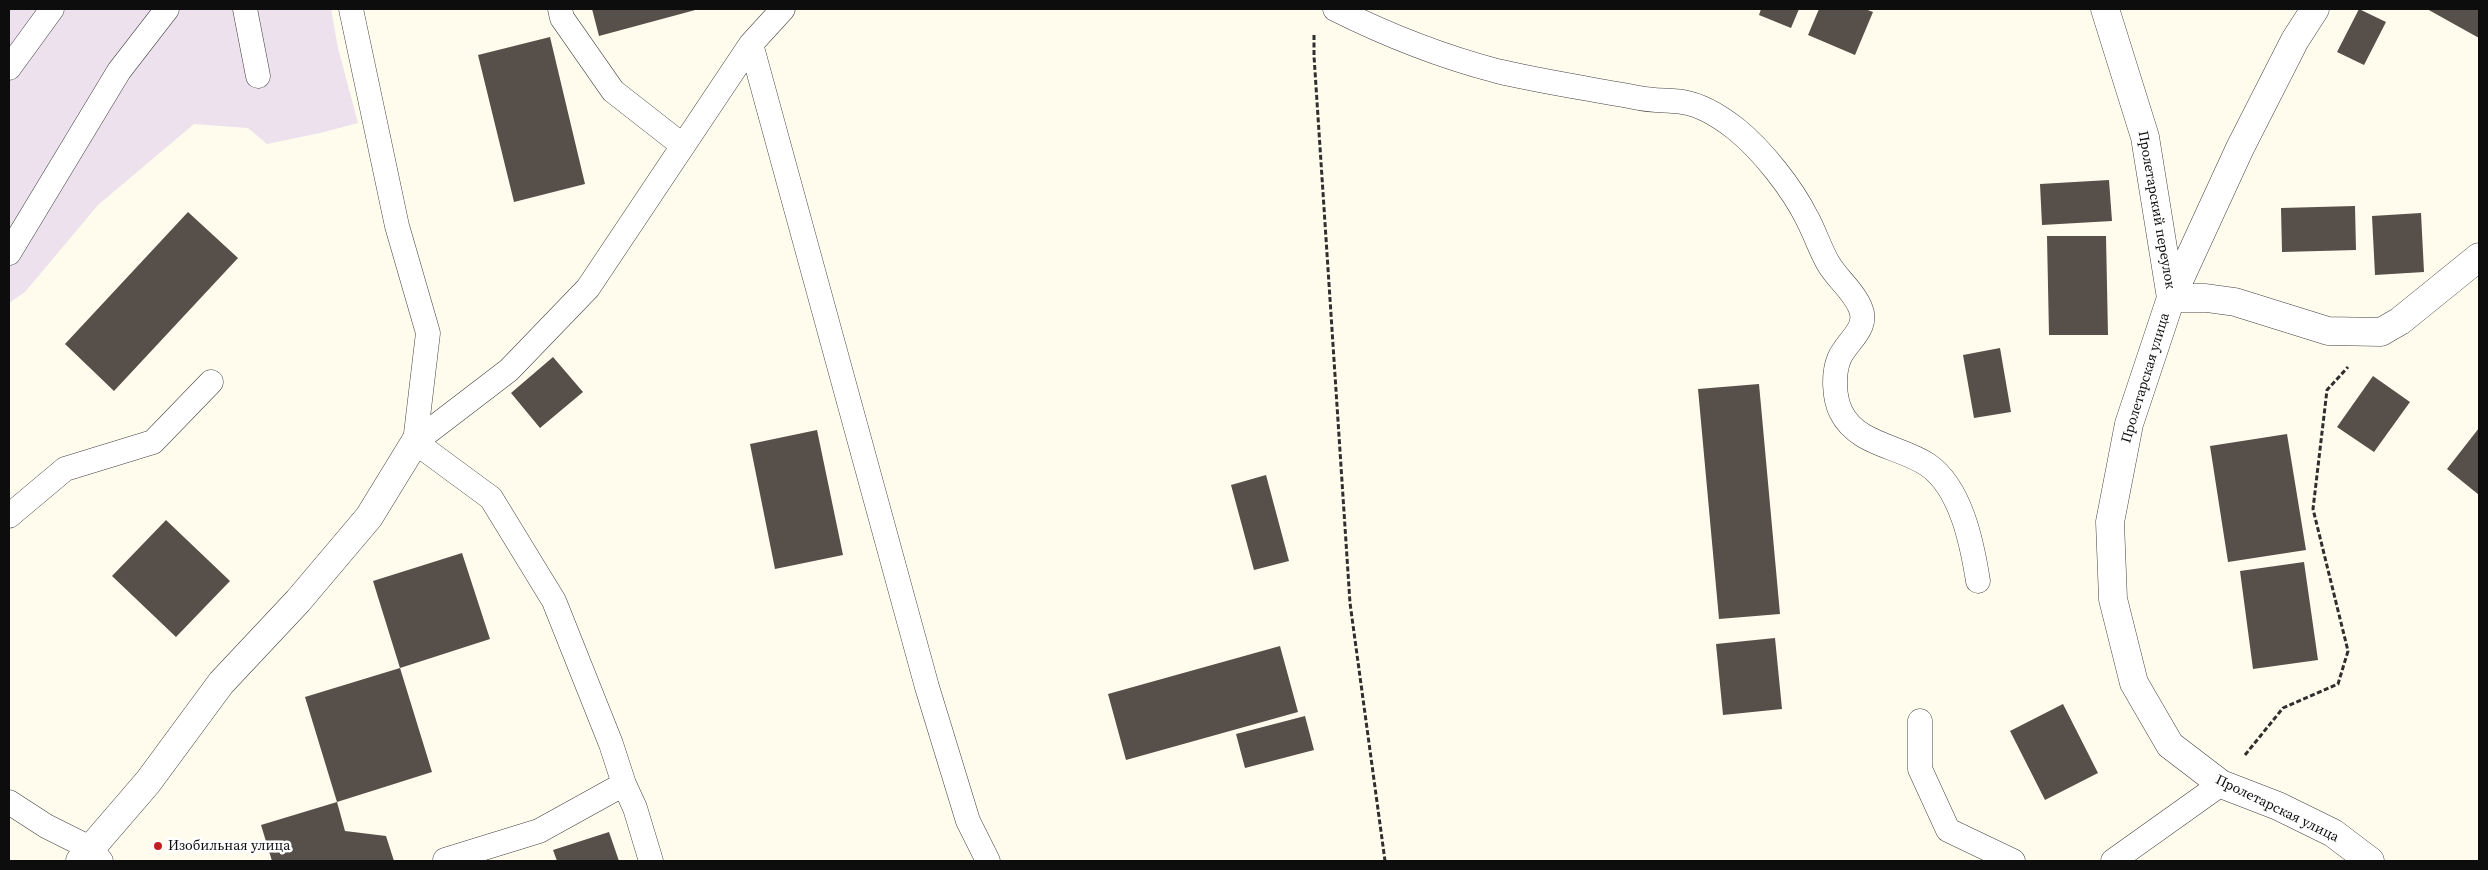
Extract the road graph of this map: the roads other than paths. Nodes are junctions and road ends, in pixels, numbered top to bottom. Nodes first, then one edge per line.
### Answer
1 (52, 9) edge
2 (167, 9) edge
3 (246, 9) edge
4 (352, 9) edge
5 (560, 9) edge
6 (783, 9) edge
7 (1335, 9) edge
8 (2105, 9) edge
9 (2315, 9) edge
10 (751, 44) junction
11 (9, 68) edge
12 (258, 76) dead end
13 (682, 146) junction
14 (9, 253) edge
15 (2479, 257) edge
16 (2171, 298) junction
17 (211, 382) dead end
18 (415, 442) junction
19 (9, 516) edge
20 (1978, 581) dead end
21 (1920, 721) dead end
22 (624, 784) junction
23 (2221, 784) junction
24 (9, 802) edge
25 (90, 857) edge
26 (445, 860) dead end
27 (651, 861) edge
28 (988, 861) edge
29 (2013, 861) edge
30 (2113, 861) edge
31 (2370, 861) edge

1 - 11 lane
2 - 14 lane
3 - 12 lane
4 - 18 lane
5 - 13 lane
6 - 10 lane
7 - 20 lane
8 - 16 street, Пролетарский переулок
9 - 16 street, Пролетарская улица
10 - 13 lane
10 - 28 lane
13 - 18 lane
15 - 16 street
16 - 23 street, Пролетарская улица
17 - 19 lane
18 - 22 lane
18 - 25 street
21 - 29 lane
22 - 26 lane
22 - 27 lane
23 - 30 lane
23 - 31 street, Пролетарская улица
24 - 25 lane

